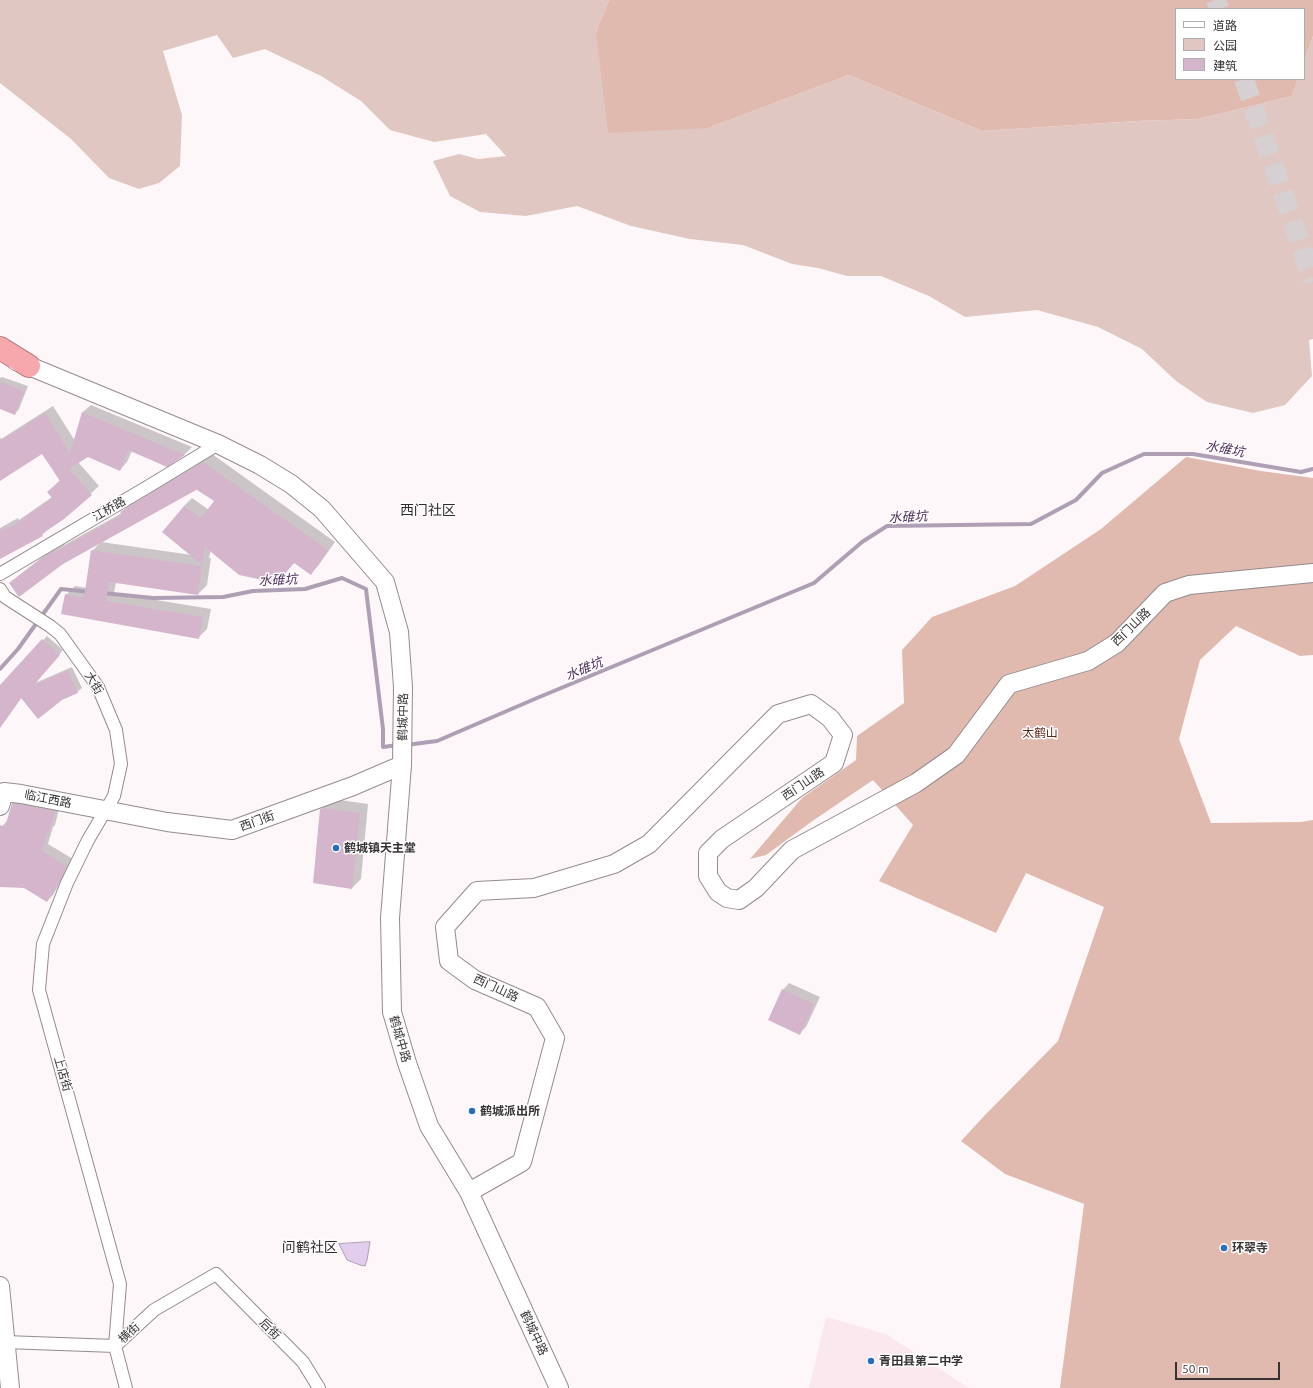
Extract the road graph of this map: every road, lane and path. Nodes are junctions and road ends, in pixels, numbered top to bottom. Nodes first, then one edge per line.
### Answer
1 (0, 348) edge
2 (0, 356) edge
3 (29, 366) junction
4 (218, 444) junction
5 (1313, 572) edge
6 (0, 574) edge
7 (0, 588) edge
8 (402, 760) junction
9 (0, 806) edge
10 (105, 811) junction
11 (469, 1192) junction
12 (216, 1274) joint
13 (0, 1286) edge
14 (5, 1342) junction
15 (115, 1346) junction
16 (10, 1388) edge
17 (126, 1388) edge
18 (319, 1388) edge
19 (559, 1388) edge

1 - 3 highway
2 - 3 street, 鹤城中路
3 - 4 street, 鹤城中路
4 - 6 street, 江桥路
4 - 8 street, 鹤城中路
5 - 11 street, 西门山路
7 - 10 street, 大街
8 - 10 street, 西门街
8 - 11 street, 鹤城中路
9 - 10 street, 临江西路
10 - 15 street, 上店街
11 - 19 street, 鹤城中路
12 - 15 street, 横街
12 - 18 street, 后街
13 - 14 street
14 - 15 street, 横街
14 - 16 street
15 - 17 street

